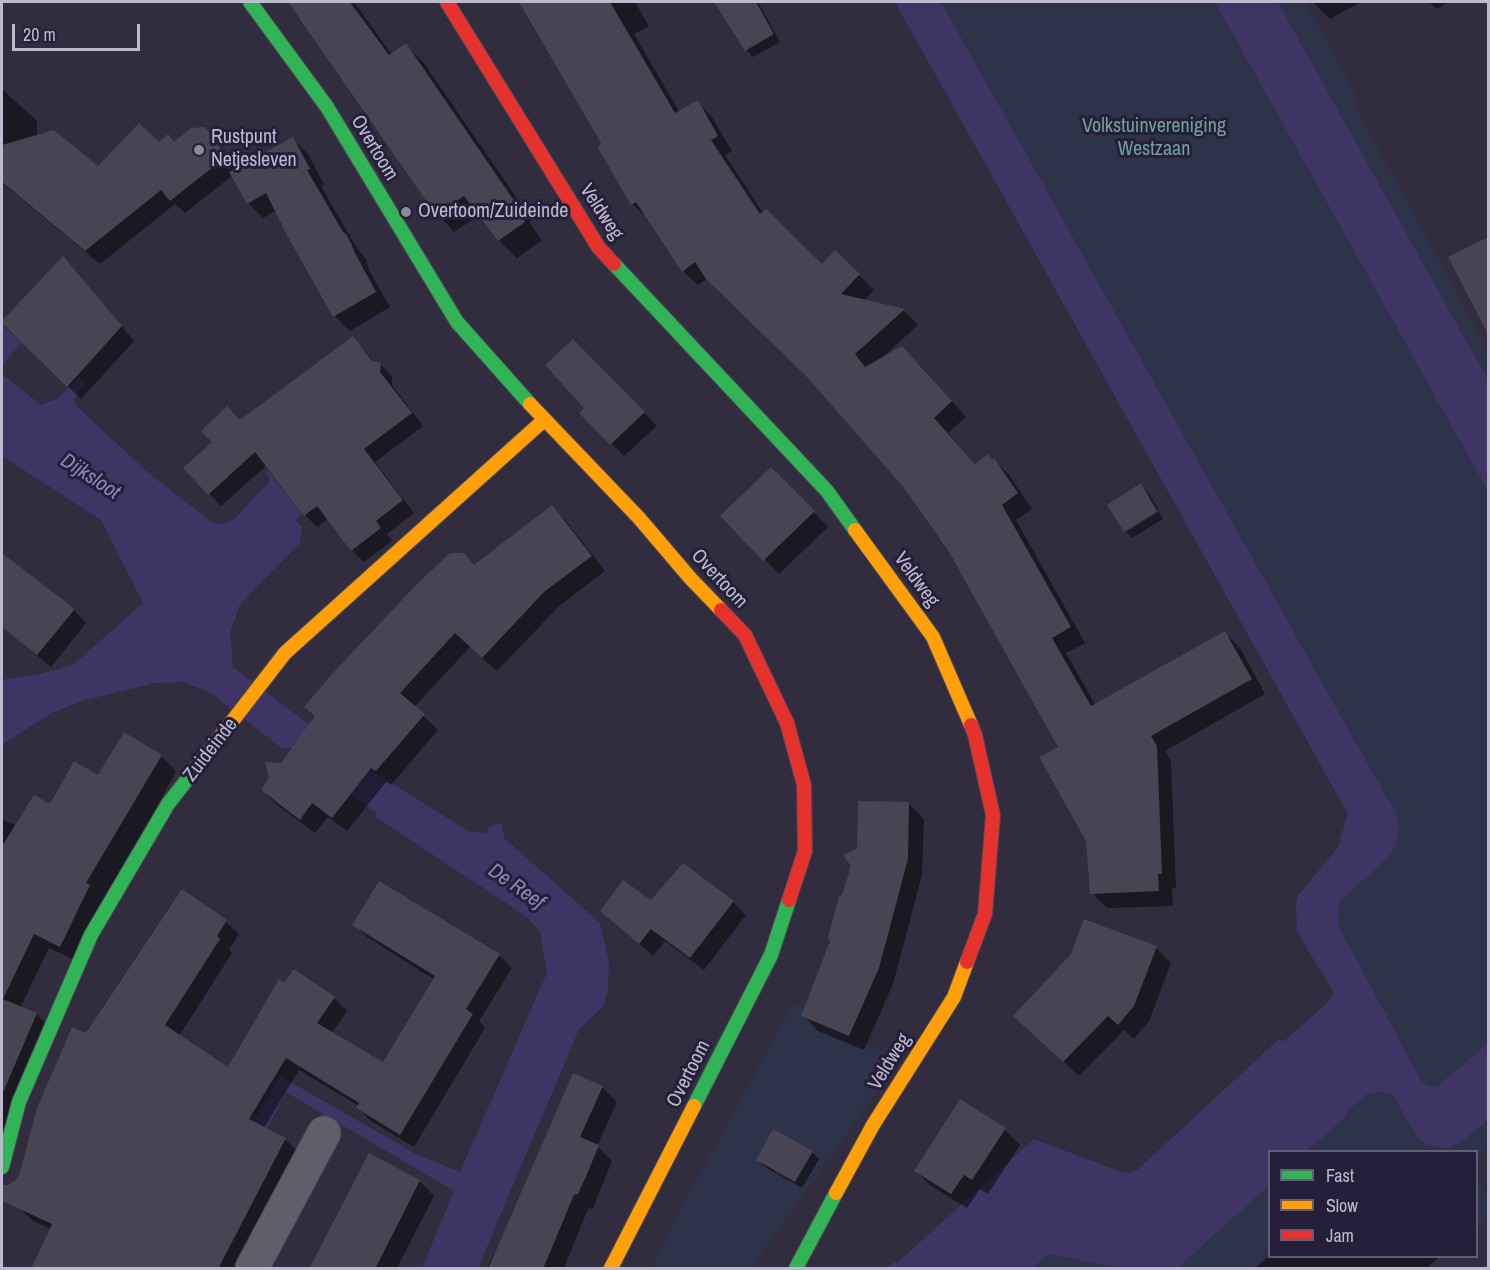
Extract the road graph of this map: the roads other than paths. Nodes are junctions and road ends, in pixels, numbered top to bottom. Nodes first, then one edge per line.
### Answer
1 (250, 2) edge
2 (447, 2) edge
3 (544, 420) junction
4 (324, 1133) dead end
5 (2, 1167) edge
6 (252, 1269) edge
7 (611, 1269) edge
8 (796, 1269) edge

1 - 3 street, Overtoom
2 - 8 street, Veldweg
3 - 5 street, Zuideinde
3 - 7 street, Overtoom
4 - 6 street

